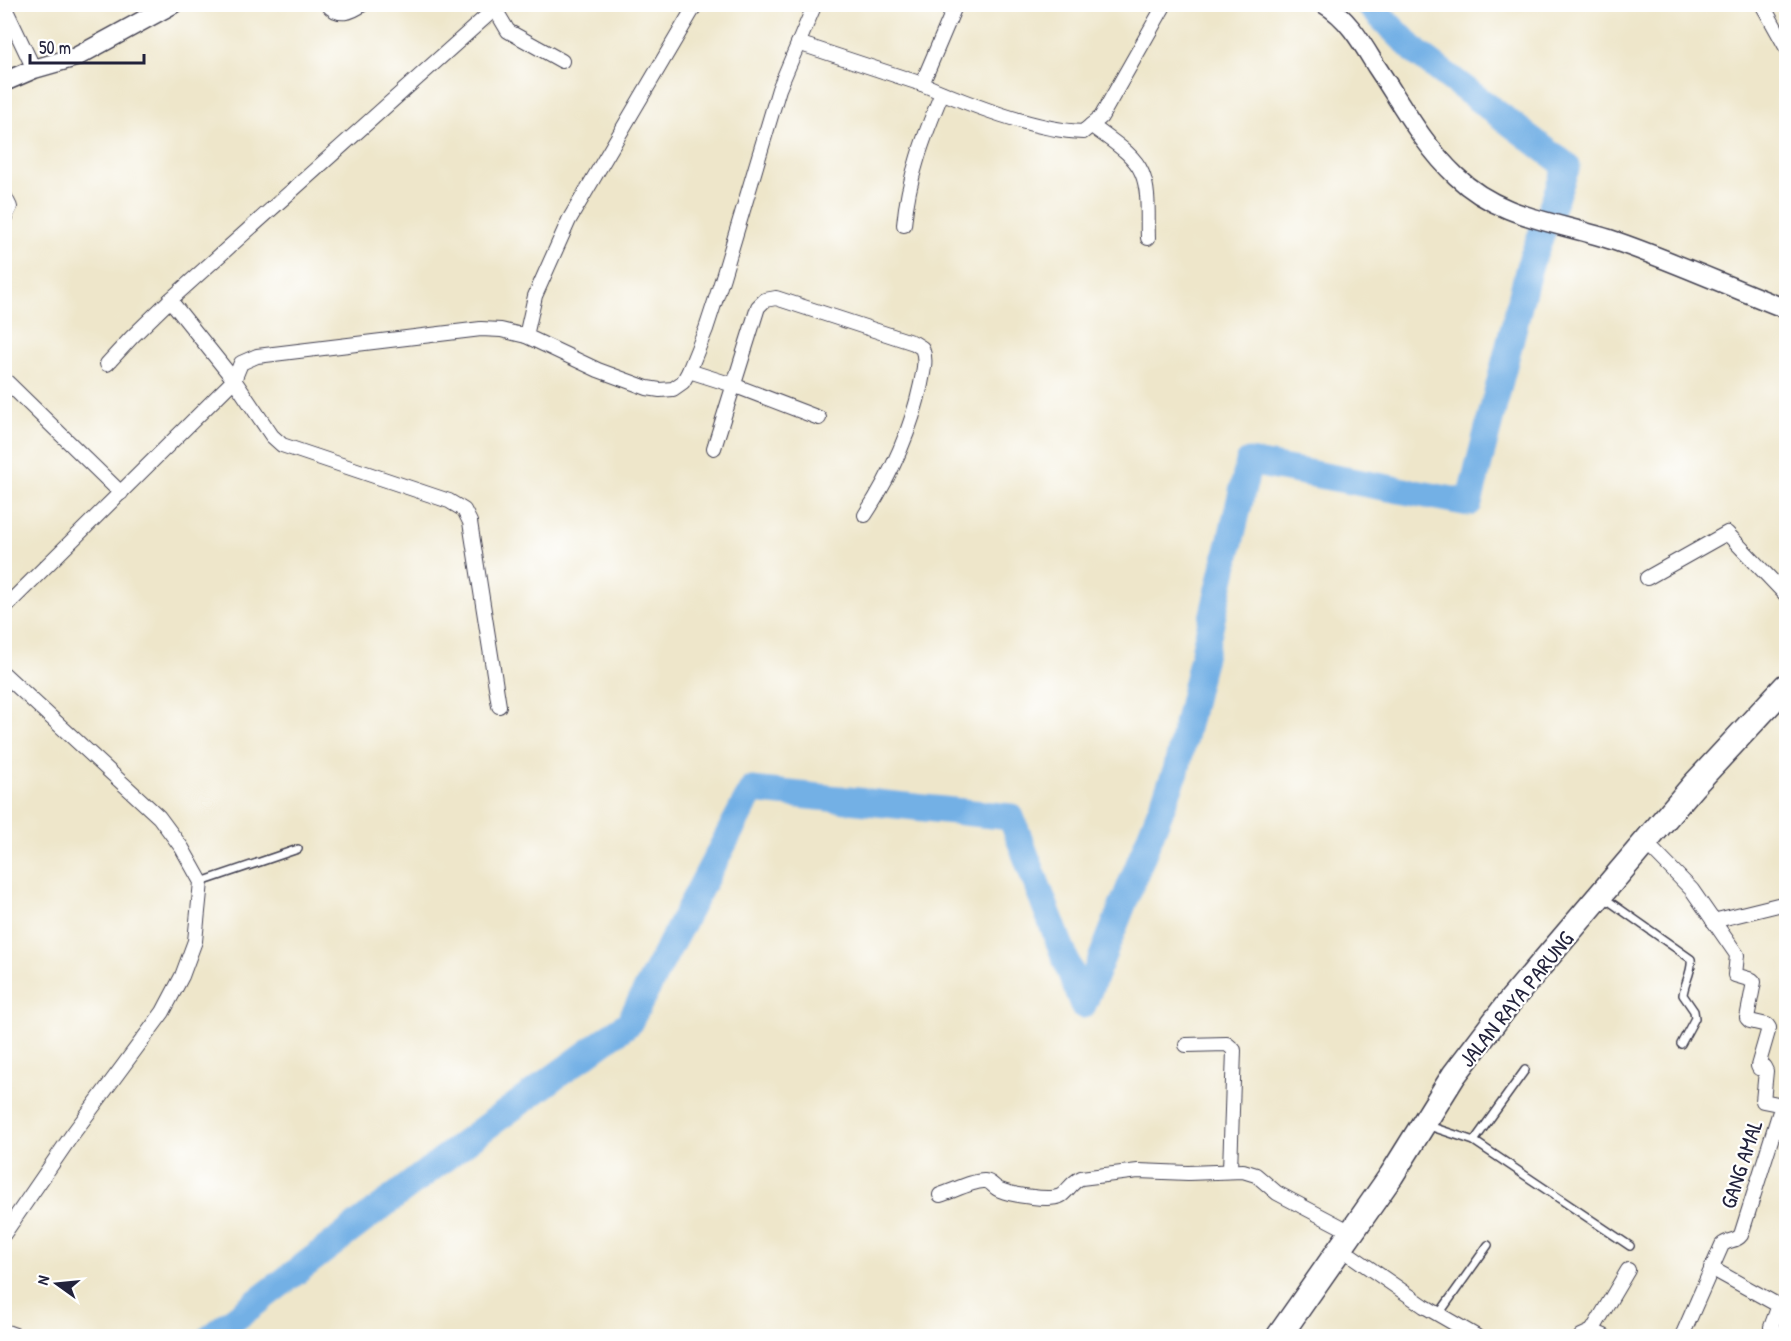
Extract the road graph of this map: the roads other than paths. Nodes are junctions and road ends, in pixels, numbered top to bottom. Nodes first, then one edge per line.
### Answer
1 (173, 4) edge
2 (327, 4) edge
3 (363, 4) edge
4 (696, 4) edge
5 (956, 4) edge
6 (1165, 4) edge
7 (1324, 4) edge
8 (1762, 4) edge
9 (4, 6) edge
10 (498, 7) edge
11 (809, 7) edge
12 (798, 43) junction
13 (1786, 46) edge
14 (562, 61) dead end
15 (34, 69) junction
16 (4, 82) edge
17 (922, 84) junction
18 (942, 93) junction
19 (1091, 125) junction
20 (4, 195) edge
21 (4, 219) edge
22 (904, 225) dead end
23 (1148, 238) dead end
24 (170, 300) junction
25 (1786, 309) edge
26 (526, 336) junction
27 (107, 364) dead end
28 (689, 372) junction
29 (4, 379) edge
30 (234, 380) junction
31 (733, 385) junction
32 (819, 418) dead end
33 (714, 448) dead end
34 (121, 493) junction
35 (865, 515) dead end
36 (1647, 578) dead end
37 (1786, 595) edge
38 (4, 608) edge
39 (4, 674) edge
40 (1786, 687) edge
41 (499, 706) dead end
42 (1786, 708) edge
43 (298, 849) dead end
44 (1653, 850) junction
45 (201, 882) junction
46 (1606, 900) junction
47 (1786, 903) edge
48 (1713, 921) junction
49 (1681, 1044) dead end
50 (1186, 1045) dead end
51 (1525, 1070) dead end
52 (1783, 1116) edge
53 (1435, 1128) junction
54 (1474, 1141) junction
55 (1230, 1170) junction
56 (940, 1195) dead end
57 (4, 1234) edge
58 (1353, 1244) junction
59 (1488, 1245) dead end
60 (1630, 1246) dead end
61 (1711, 1268) junction
62 (1628, 1270) dead end
63 (1781, 1305) edge
64 (1439, 1314) junction
65 (4, 1331) edge
66 (1592, 1334) edge
67 (18, 1336) edge
68 (1279, 1336) edge
69 (1294, 1336) edge
70 (1476, 1336) edge
71 (1682, 1336) edge
72 (1781, 1336) edge

1 - 15 street
2 - 3 street
4 - 26 street
5 - 17 street
6 - 19 street
7 - 25 street
8 - 13 street
9 - 15 street
10 - 14 street
10 - 24 street
11 - 12 street
12 - 17 street
12 - 28 street
15 - 16 street
17 - 18 street
18 - 19 street
18 - 22 street
19 - 23 street
20 - 21 street
24 - 27 street
24 - 30 street
26 - 28 street
26 - 30 street
28 - 31 street
29 - 34 street
30 - 34 street
30 - 41 street
31 - 32 street
31 - 33 street
31 - 35 street
34 - 38 street
36 - 37 street
39 - 45 street
40 - 46 highway, JALAN RAYA PARUNG
42 - 44 highway, JALAN RAYA PARUNG
43 - 45 lane
44 - 46 highway, JALAN RAYA PARUNG
44 - 48 street, GANG AMAL
45 - 57 street
46 - 49 lane
46 - 53 highway, JALAN RAYA PARUNG
46 - 58 highway, JALAN RAYA PARUNG
47 - 48 street
48 - 52 street, GANG AMAL
50 - 55 street
51 - 54 lane
52 - 61 street, GANG AMAL
53 - 54 lane
53 - 58 highway, JALAN RAYA PARUNG
54 - 60 lane
55 - 56 street
55 - 58 street
58 - 64 street
58 - 68 highway, JALAN RAYA PARUNG
58 - 69 highway, JALAN RAYA PARUNG
59 - 64 lane
61 - 63 street
61 - 71 street, GANG AMAL
62 - 66 street
63 - 72 street
64 - 70 street
65 - 67 street

